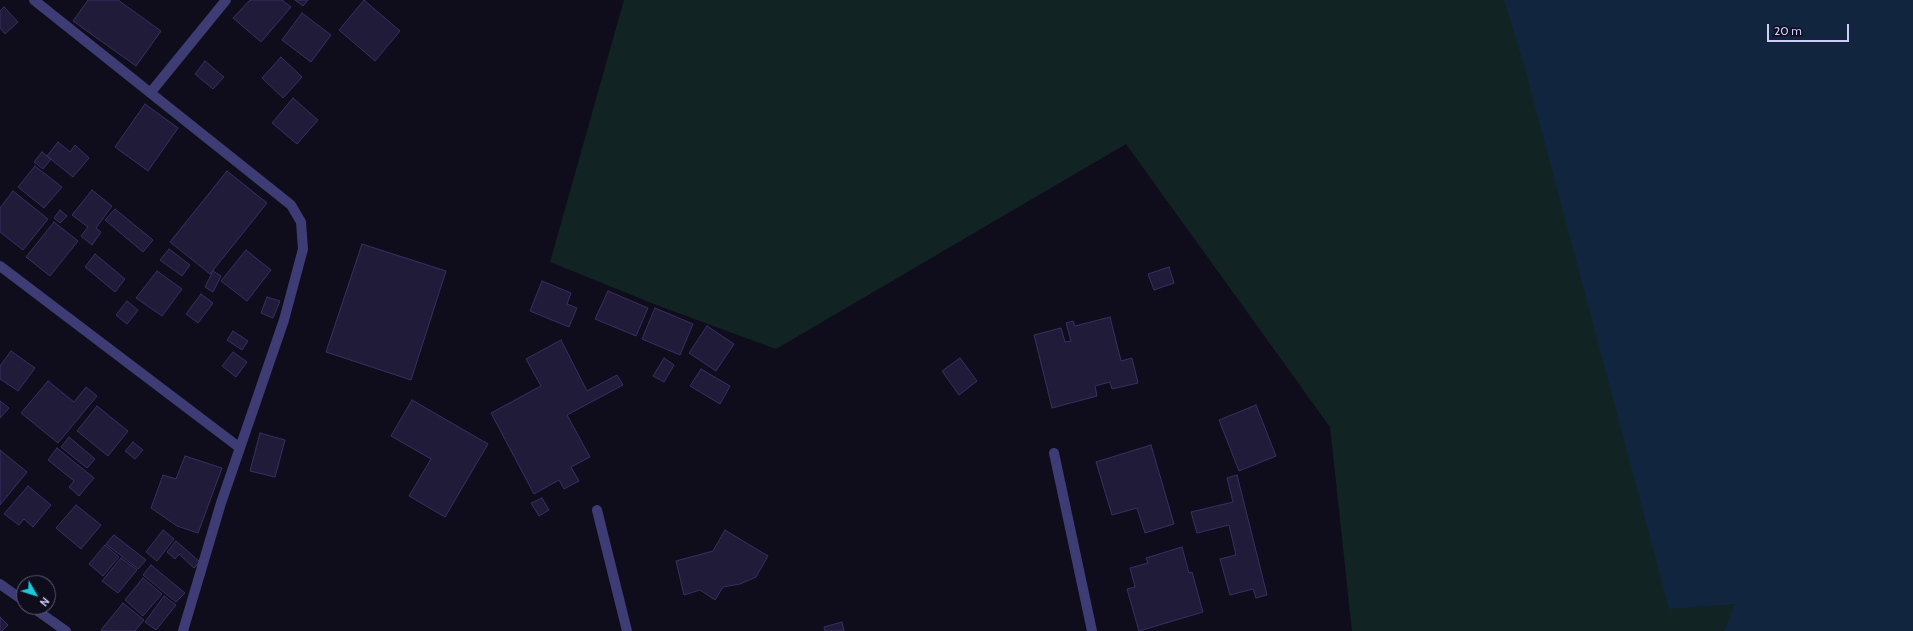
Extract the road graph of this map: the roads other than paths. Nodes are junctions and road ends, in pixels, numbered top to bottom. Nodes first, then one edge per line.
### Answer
1 (34, 0) edge
2 (226, 0) edge
3 (150, 92) junction
4 (0, 266) edge
5 (240, 448) junction
6 (1054, 453) dead end
7 (597, 510) dead end
8 (0, 584) edge
9 (16, 595) edge
10 (43, 615) edge
11 (66, 631) edge
12 (183, 631) edge
13 (626, 631) edge
14 (1092, 631) edge

1 - 3 street
2 - 3 street
3 - 5 street
4 - 5 street
5 - 12 street
6 - 14 street
7 - 13 street
8 - 9 street
10 - 11 street

